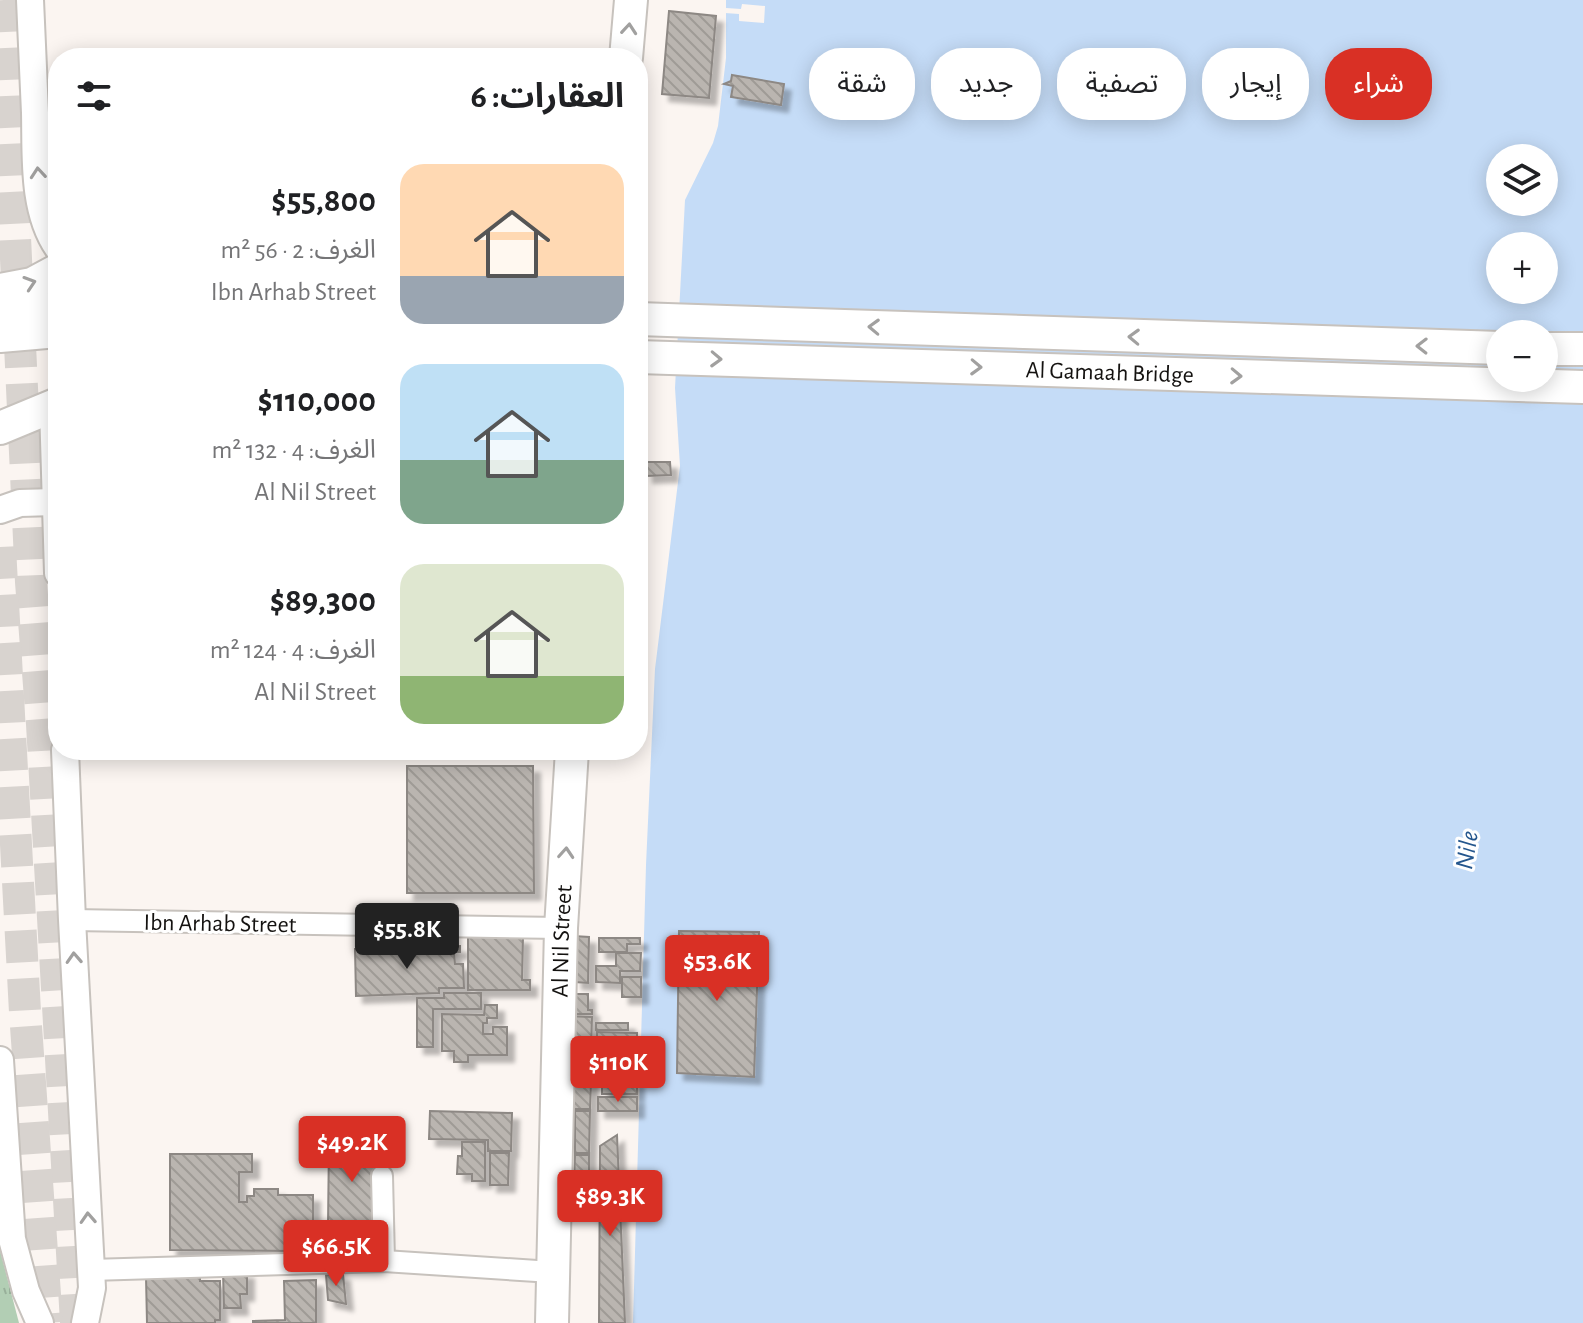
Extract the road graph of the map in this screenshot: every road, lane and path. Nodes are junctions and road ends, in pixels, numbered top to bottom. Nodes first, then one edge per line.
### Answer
1 (30, 0) edge
2 (631, 0) edge
3 (627, 48) edge
4 (48, 227) edge
5 (48, 275) edge
6 (0, 290) edge
7 (48, 306) edge
8 (0, 312) edge
9 (648, 319) edge
10 (48, 332) edge
11 (0, 336) edge
12 (1486, 348) edge
13 (1558, 349) edge
14 (1583, 349) edge
15 (648, 357) edge
16 (1583, 387) edge
17 (48, 411) edge
18 (0, 428) edge
19 (48, 502) edge
20 (0, 510) edge
21 (65, 760) edge
22 (571, 760) edge
23 (72, 920) junction
24 (561, 928) junction
25 (0, 1060) edge
26 (382, 1176) dead end
27 (384, 1261) junction
28 (91, 1270) junction
29 (552, 1272) junction
30 (40, 1323) edge
31 (85, 1323) edge
32 (552, 1323) edge

4 -> 1 street
3 -> 2 main road
6 -> 5 main road
7 - 8 street
12 -> 9 main road, Al Gamaah Bridge
10 - 11 main road
13 - 14 main road
15 -> 16 main road, Al Gamaah Bridge
17 - 18 main road
19 - 20 street
21 - 23 street
24 -> 22 main road, Al Nil Street
23 - 24 street, Ibn Arhab Street
28 -> 23 street
24 - 29 main road, Al Nil Street
25 - 30 street
26 - 27 street
27 - 28 street
27 - 29 street
28 - 31 street
29 - 32 main road, Al Nil Street

